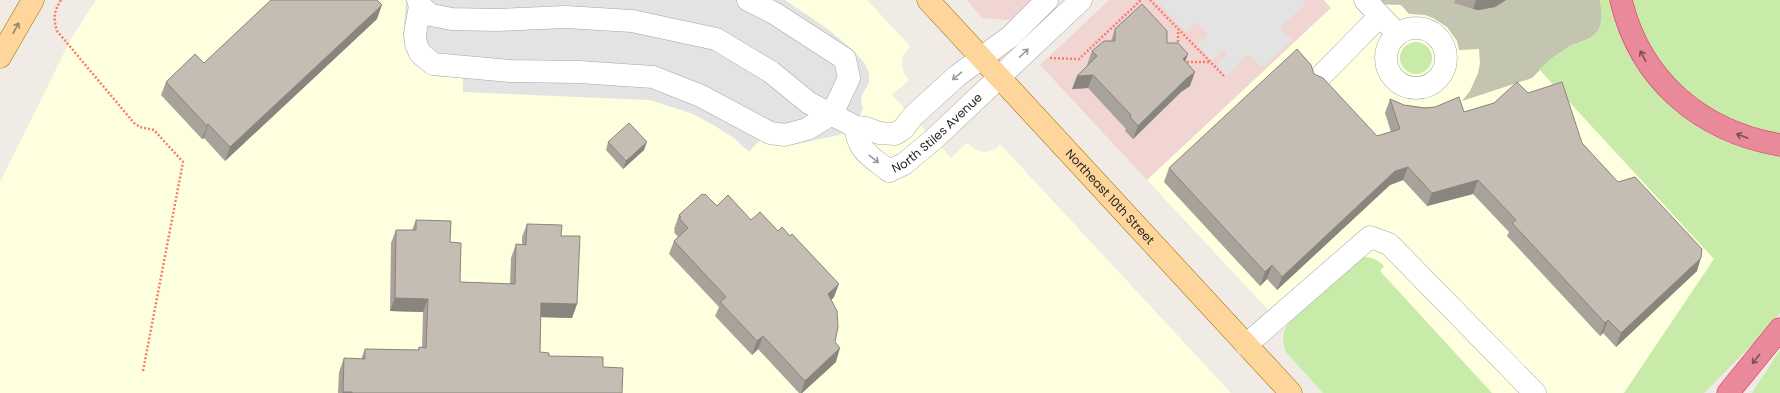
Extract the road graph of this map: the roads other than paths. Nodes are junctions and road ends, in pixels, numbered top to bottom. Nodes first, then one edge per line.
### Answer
1 (33, 0) edge
2 (748, 0) edge
3 (928, 0) edge
4 (1047, 0) edge
5 (1080, 0) edge
6 (1621, 0) edge
7 (419, 3) edge
8 (1372, 8) edge
9 (1397, 35) dead end
10 (0, 57) edge
11 (982, 57) junction
12 (999, 76) junction
13 (1318, 79) edge
14 (832, 114) junction
15 (856, 127) junction
16 (1780, 145) edge
17 (1780, 329) edge
18 (1246, 345) junction
19 (1291, 393) edge
20 (1535, 393) edge
21 (1728, 393) edge

10 -> 1 main road
2 - 14 street
3 - 11 main road, Northeast 10th Street
4 - 11 street, North Stiles Avenue
12 -> 5 street, North Stiles Avenue
16 -> 6 highway
7 - 14 street
7 - 14 street
8 - 9 street
8 - 13 street
11 - 12 main road, Northeast 10th Street
11 -> 15 street, North Stiles Avenue
15 -> 12 street, North Stiles Avenue
12 - 18 main road, Northeast 10th Street
14 - 15 street
17 -> 21 highway
18 - 19 main road, Northeast 10th Street
18 - 20 street

